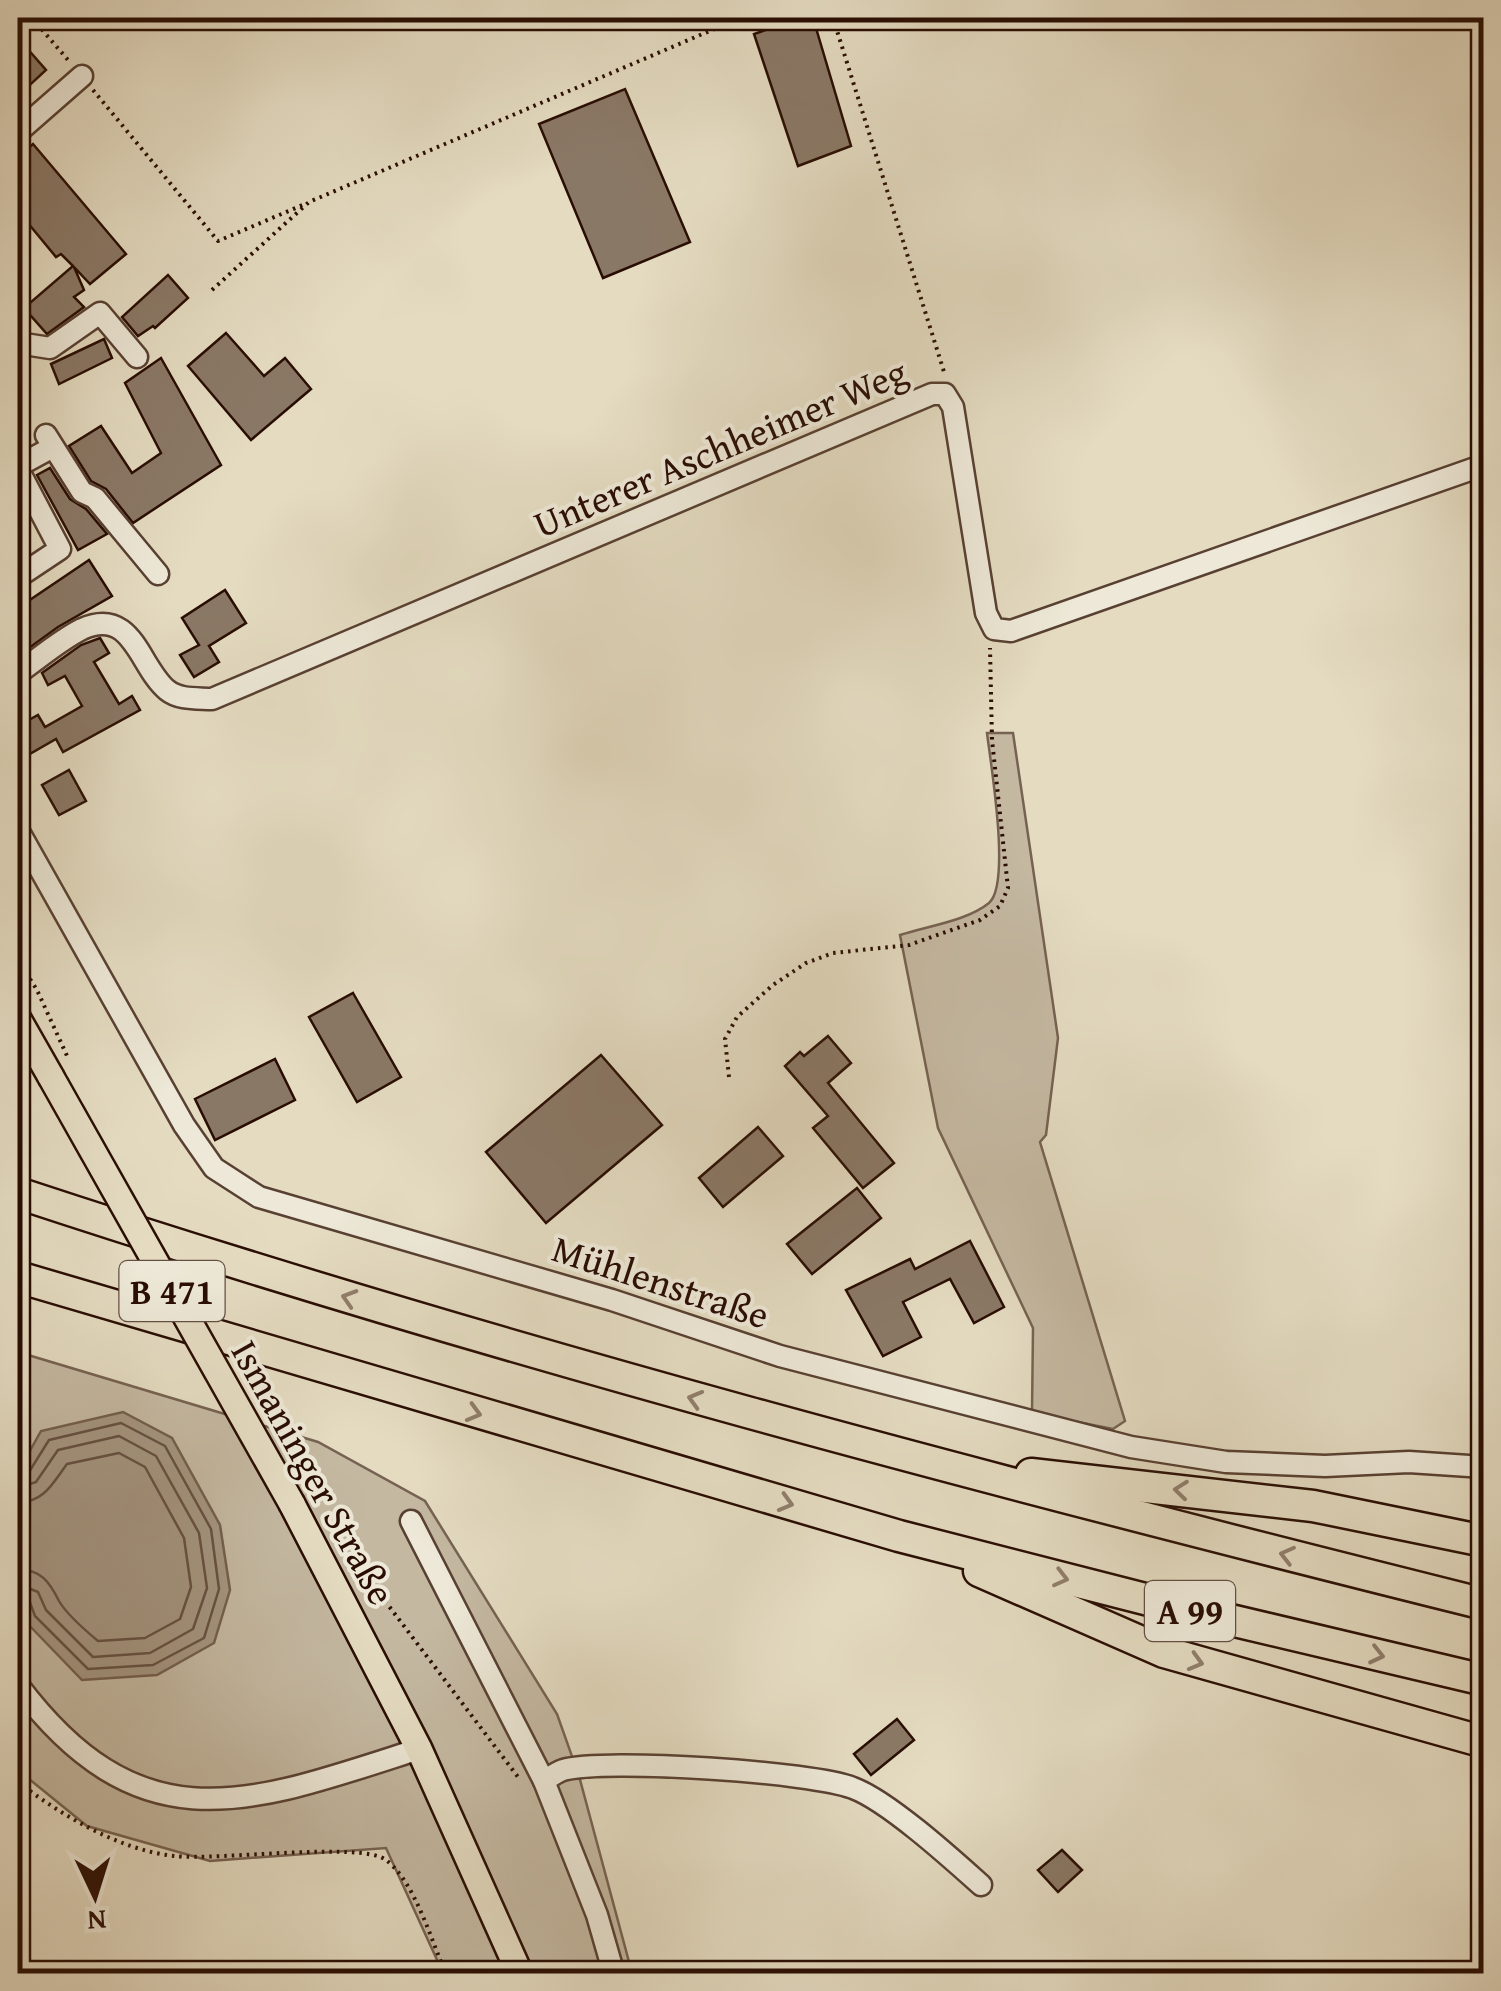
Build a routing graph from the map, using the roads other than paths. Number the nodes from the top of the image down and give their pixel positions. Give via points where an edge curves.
1 (82, 76) road end
2 (18, 132) edge
3 (18, 344) edge
4 (138, 357) dead end
5 (1484, 465) edge
6 (18, 468) edge
7 (158, 574) dead end
8 (18, 578) edge
9 (18, 673) edge
10 (18, 830) edge
11 (18, 1019) edge
12 (18, 1193) edge
13 (18, 1277) edge
14 (924, 1462) junction
15 (1484, 1467) edge
16 (411, 1521) dead end
17 (898, 1536) junction
18 (1484, 1541) edge
19 (1484, 1604) edge
20 (1484, 1680) edge
21 (18, 1685) edge
22 (1484, 1742) edge
23 (419, 1749) junction
24 (534, 1783) junction
25 (981, 1885) dead end
26 (520, 1974) edge
27 (614, 1974) edge

1 - 2 street
3 - 4 street via 50,348 100,313
5 - 9 street, Unterer Aschheimer Weg via 1011,631 994,629 953,407 945,394 932,394 212,699 167,690 131,639 103,624 82,629
6 - 7 street via 49,441 82,492
6 - 8 street via 60,549
10 - 15 street, Mühlenstraße via 184,1125 214,1168 259,1197 780,1356 1131,1447 1226,1462
11 - 23 main road, Ismaninger Straße / B 471, bridge via 61,1072
14 -> 12 highway, A 99 via 442,1326
13 -> 17 highway, A 99
18 -> 14 highway via 1313,1506
19 -> 14 highway, A 99
16 - 24 street
17 -> 20 highway, A 99
17 -> 22 highway via 1164,1652
21 - 23 street via 58,1734 106,1771 192,1800 285,1791
23 - 26 main road, Ismaninger Straße / B 471
24 - 25 street via 562,1770 608,1765 830,1781 879,1802
24 - 27 street via 559,1820

